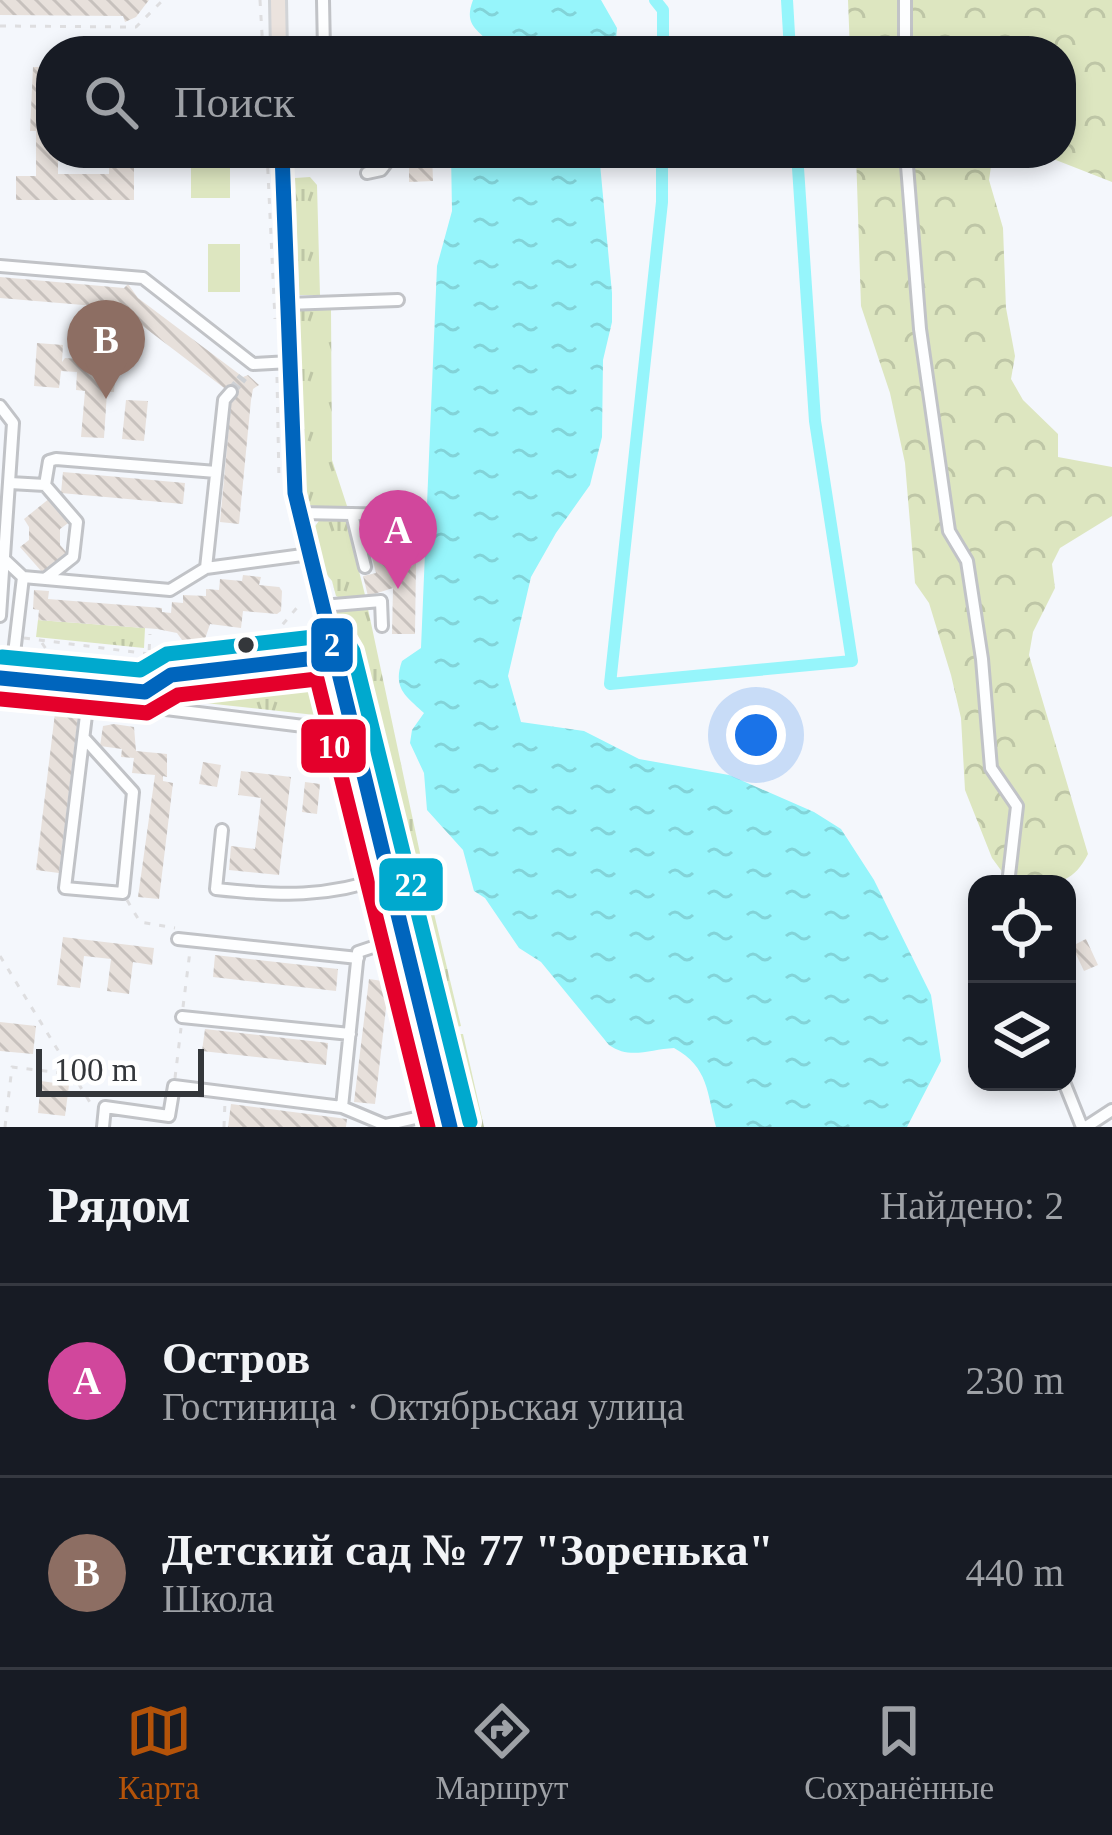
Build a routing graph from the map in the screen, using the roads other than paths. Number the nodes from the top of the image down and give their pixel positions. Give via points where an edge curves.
1 (278, 0) edge
2 (323, 0) edge
3 (905, 0) edge
4 (279, 36) edge
5 (324, 36) edge
6 (905, 36) edge
7 (282, 168) edge
8 (383, 168) edge
9 (907, 168) edge
10 (368, 173) dead end
11 (0, 266) edge
12 (398, 300) dead end
13 (287, 304) junction
14 (284, 362) junction
15 (253, 364) junction
16 (243, 377) tunnel mouth
17 (231, 392) tunnel mouth
18 (0, 406) edge
19 (216, 472) junction
20 (10, 483) junction
21 (45, 485) junction
22 (301, 513) junction
23 (352, 514) junction
24 (407, 549) dead end
25 (310, 554) junction
26 (6, 561) junction
27 (365, 567) dead end
28 (206, 568) junction
29 (23, 577) junction
30 (45, 579) junction
31 (322, 606) junction
32 (0, 616) edge
33 (382, 626) dead end
34 (333, 656) junction
35 (3, 679) edge
36 (90, 687) junction
37 (145, 692) junction
38 (352, 732) junction
39 (84, 738) junction
40 (222, 830) dead end
41 (1009, 875) edge
42 (389, 876) junction
43 (403, 937) junction
44 (178, 939) road end
45 (358, 958) junction
46 (182, 1017) dead end
47 (350, 1034) junction
48 (1068, 1091) edge
49 (342, 1107) junction
50 (1112, 1110) edge
51 (446, 1111) junction
52 (385, 1126) edge
53 (103, 1127) edge
54 (450, 1127) edge
55 (1084, 1127) edge

1 - 4 main road
2 - 5 street
3 - 6 street
7 - 13 main road
8 - 10 street
9 - 41 street via 920,328 950,531 967,561 991,768 1017,806
11 - 15 street via 142,278
12 - 13 street
13 - 14 main road
14 - 15 street
14 - 22 main road
15 - 16 street
17 - 19 street
18 - 20 street via 13,423
19 - 21 street via 56,459
19 - 28 street
20 - 21 street
20 - 26 street
21 - 30 street via 77,522 73,557
22 - 23 street
22 - 25 main road
23 - 24 street via 401,515
23 - 27 street
25 - 28 street
25 - 31 main road
26 - 29 street
26 - 32 street
28 - 30 street via 170,590
29 - 30 street
29 - 35 street
31 - 33 street via 381,601
31 - 34 main road
34 - 37 street via 171,675
34 - 38 main road
35 - 36 street
36 - 37 street
36 - 39 street
37 - 38 street via 166,709
38 - 42 main road
39 - 39 street via 65,888 123,893 133,792
40 - 42 street via 215,889 298,896
42 - 43 main road
43 - 45 street
43 - 51 main road
44 - 45 street
45 - 47 street
46 - 47 street
47 - 49 street
48 - 55 street
49 - 52 street
49 - 53 street via 174,1086 169,1116 105,1107
50 - 55 street
51 - 52 street
51 - 54 main road

